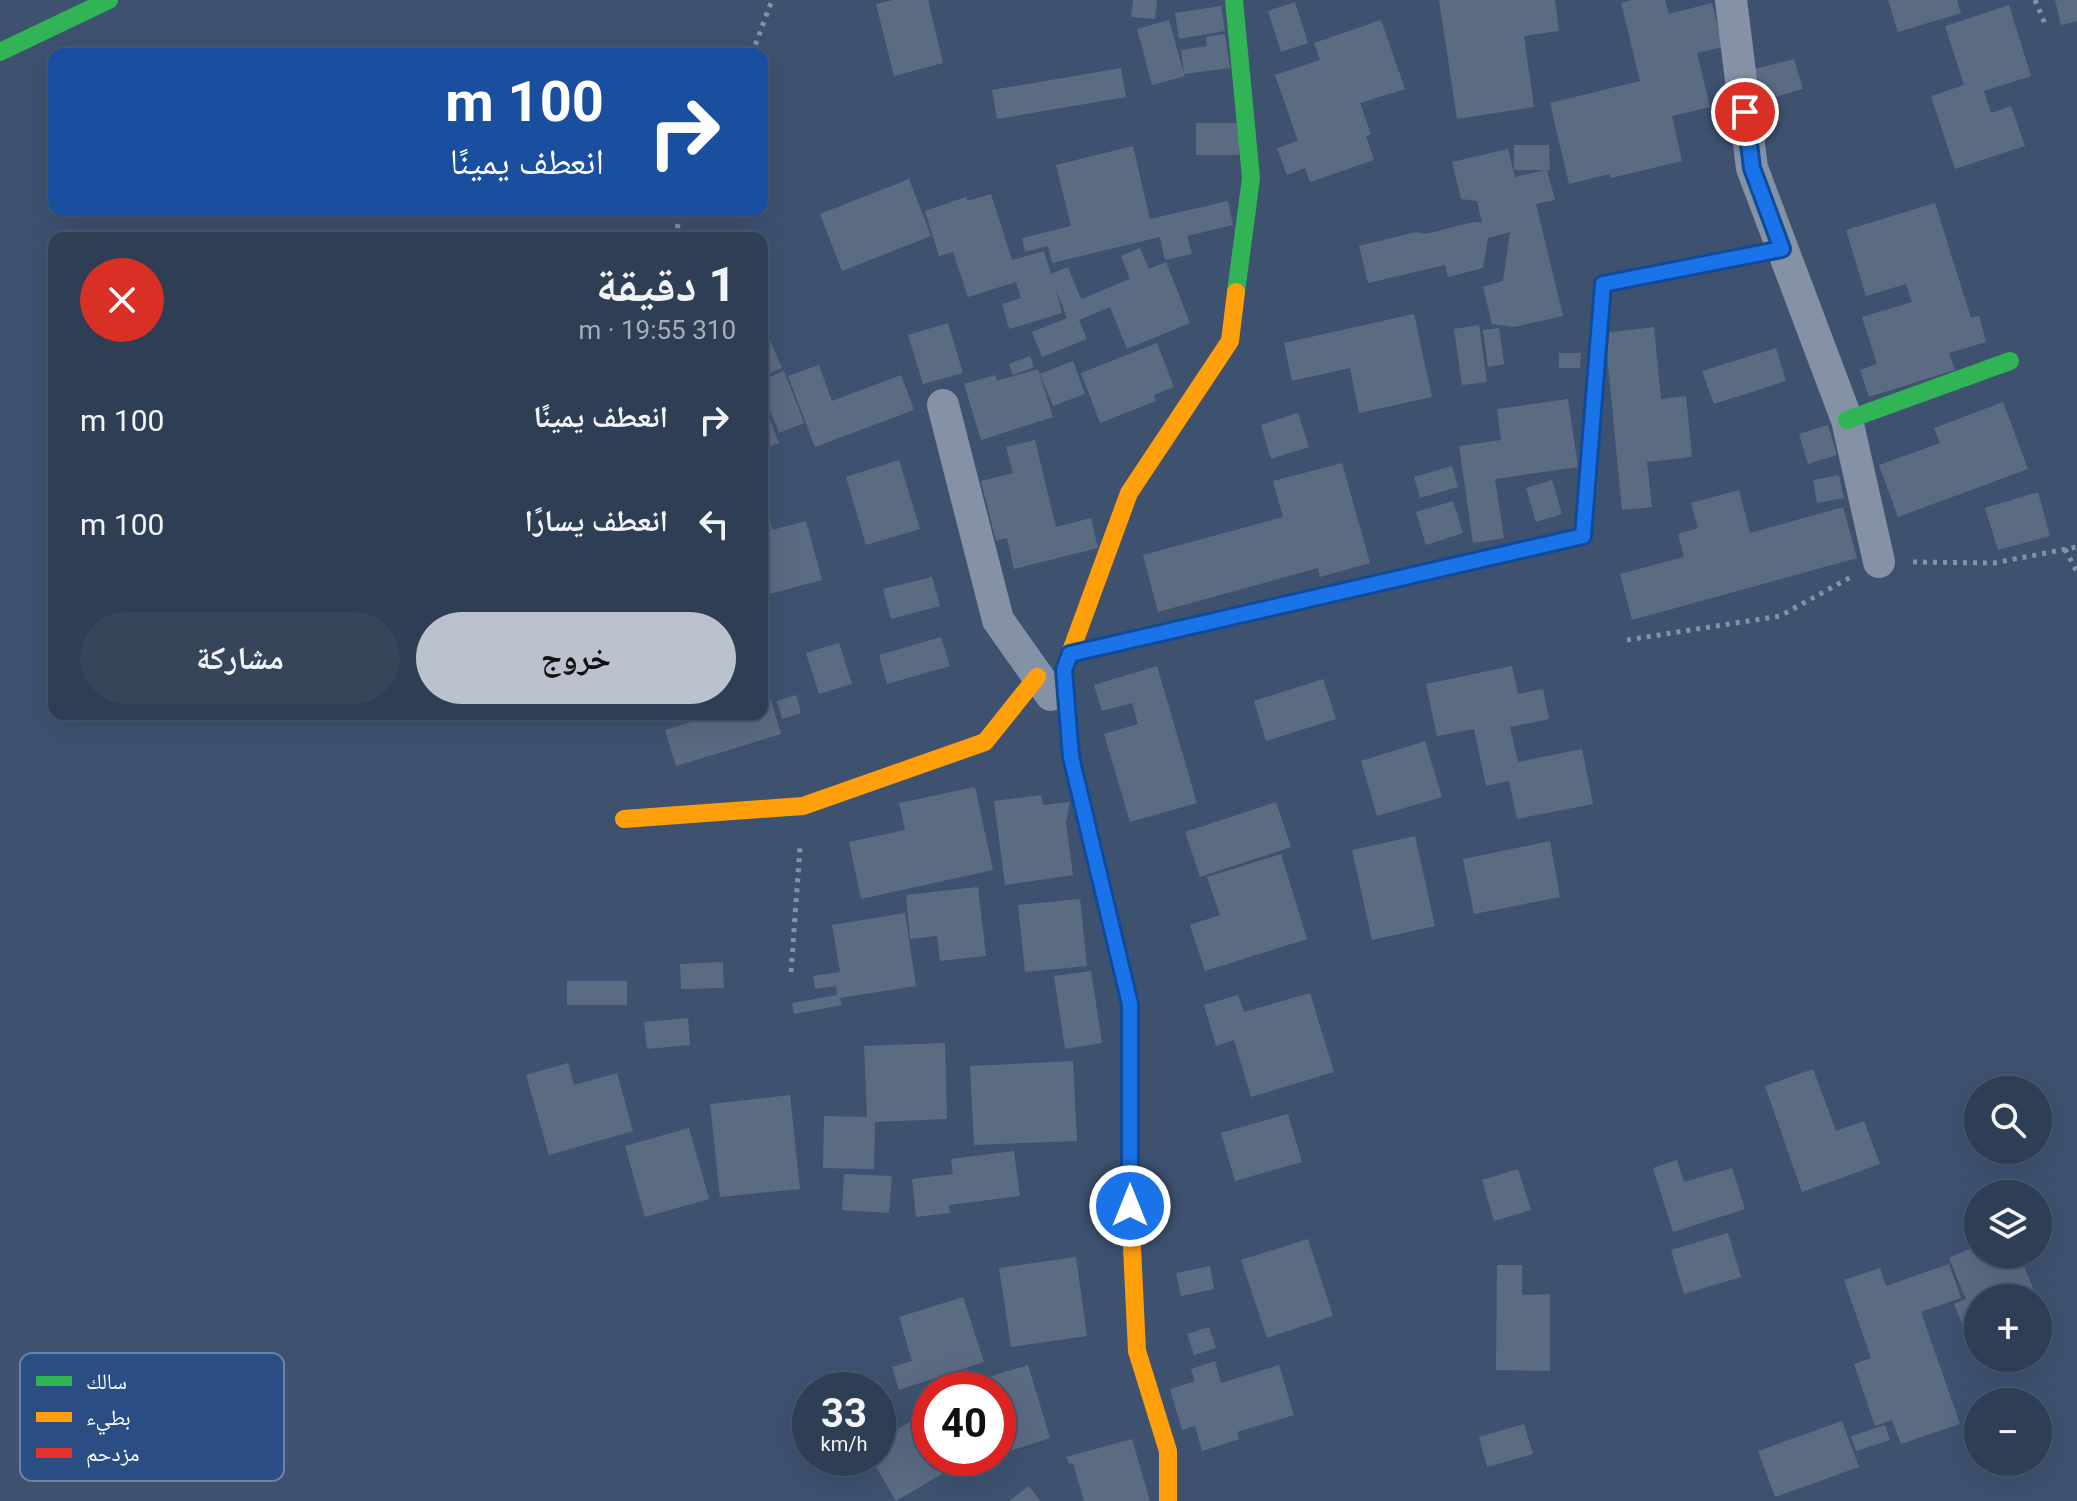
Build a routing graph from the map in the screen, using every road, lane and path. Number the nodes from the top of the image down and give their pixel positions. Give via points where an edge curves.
1 (109, 0) edge
2 (772, 0) edge
3 (1234, 0) edge
4 (1731, 0) edge
5 (2035, 0) edge
6 (2046, 26) dead end
7 (754, 48) edge
8 (0, 52) edge
9 (1782, 249) junction
10 (2010, 361) dead end
11 (943, 405) dead end
12 (1847, 420) junction
13 (2077, 547) edge
14 (2065, 549) junction
15 (1879, 562) junction
16 (2077, 572) edge
17 (1627, 640) dead end
18 (1070, 654) junction
19 (1037, 677) junction
20 (1068, 716) junction
21 (803, 806) junction
22 (624, 819) dead end
23 (791, 972) dead end
24 (1168, 1501) edge

1 - 8 street
2 - 7 path
3 - 18 street via 1251,178 1230,341 1129,493
4 - 9 street via 1752,168
5 - 6 path
9 - 12 street
9 - 18 street via 1603,284 1583,536
10 - 12 street
11 - 19 street via 998,620
12 - 15 street
13 - 14 path
14 - 15 path via 1994,563
14 - 16 path
15 - 17 path via 1780,616
18 - 20 street via 1064,670
19 - 20 street
19 - 21 street via 985,742
20 - 24 street via 1071,757 1130,1004 1130,1206 1137,1351 1168,1451
21 - 22 street
21 - 23 path

